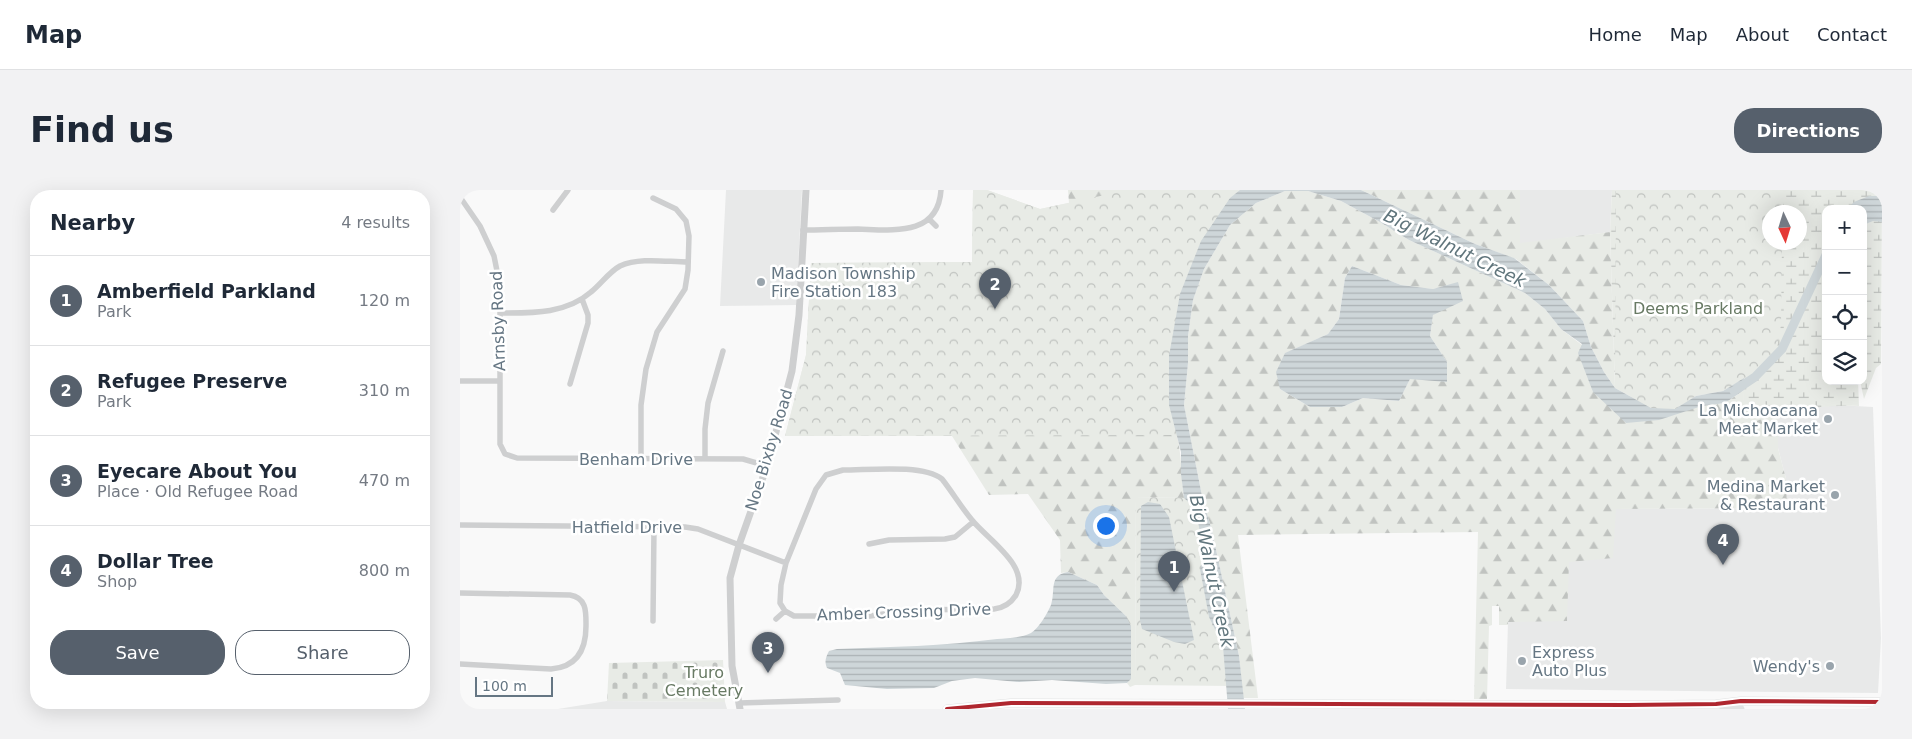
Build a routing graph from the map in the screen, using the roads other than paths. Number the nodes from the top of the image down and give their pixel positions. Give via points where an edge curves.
1 (568, 190) edge
2 (806, 190) edge
3 (941, 190) edge
4 (460, 197) edge
5 (653, 198) dead end
6 (553, 210) dead end
7 (929, 219) junction
8 (936, 226) dead end
9 (803, 230) junction
10 (688, 262) junction
11 (582, 299) junction
12 (500, 313) junction
13 (723, 351) dead end
14 (460, 381) edge
15 (500, 381) junction
16 (570, 384) dead end
17 (505, 454) junction
18 (500, 459) dead end
19 (641, 459) junction
20 (705, 459) junction
21 (767, 466) junction
22 (973, 522) junction
23 (460, 525) edge
24 (654, 527) junction
25 (869, 544) dead end
26 (739, 545) junction
27 (786, 564) junction
28 (460, 593) edge
29 (785, 611) junction
30 (776, 620) dead end
31 (653, 621) dead end
32 (460, 664) edge
33 (838, 700) dead end
34 (1882, 702) edge
35 (1311, 706) edge
36 (1743, 706) edge
37 (741, 707) edge
38 (1448, 707) edge
39 (1603, 707) edge
40 (947, 709) edge

1 - 6 street
2 - 9 street, Noe Bixby Road
3 - 7 street via 937,207
4 - 12 street, Arnsby Road via 480,226 496,264
5 - 10 street via 676,209 686,221
7 - 8 street
7 - 9 street via 904,229
9 - 21 street, Noe Bixby Road via 795,357
10 - 11 street via 629,263 618,267
10 - 19 street via 685,289 658,332 646,369 641,406
11 - 12 street via 557,310
11 - 16 street via 588,323
12 - 15 street, Arnsby Road
13 - 20 street via 706,409
14 - 15 street
15 - 17 street, Arnsby Road via 500,444
17 - 18 street
17 - 19 street, Benham Drive via 518,458
19 - 20 street, Benham Drive
20 - 21 street, Benham Drive via 743,459
21 - 26 street, Noe Bixby Road
22 - 25 street via 951,538 889,540
22 - 27 street via 942,479 932,473 918,470 831,472 816,489
22 - 29 street, Amber Crossing Drive via 1016,566 1017,592 1006,605 994,609 911,610 870,616 794,616
23 - 24 street, Hatfield Drive
24 - 26 street, Hatfield Drive via 698,529
24 - 31 street
26 - 27 street, Hatfield Drive
26 - 37 street, Noe Bixby Road via 729,592 733,676
27 - 29 street via 779,600
28 - 32 street via 570,595 581,600 586,608 585,642 580,653 568,664 551,669
29 - 30 street
33 - 37 street
34 - 36 main road
35 - 38 main road
35 - 40 main road via 1011,703
36 - 39 main road
38 - 39 main road

